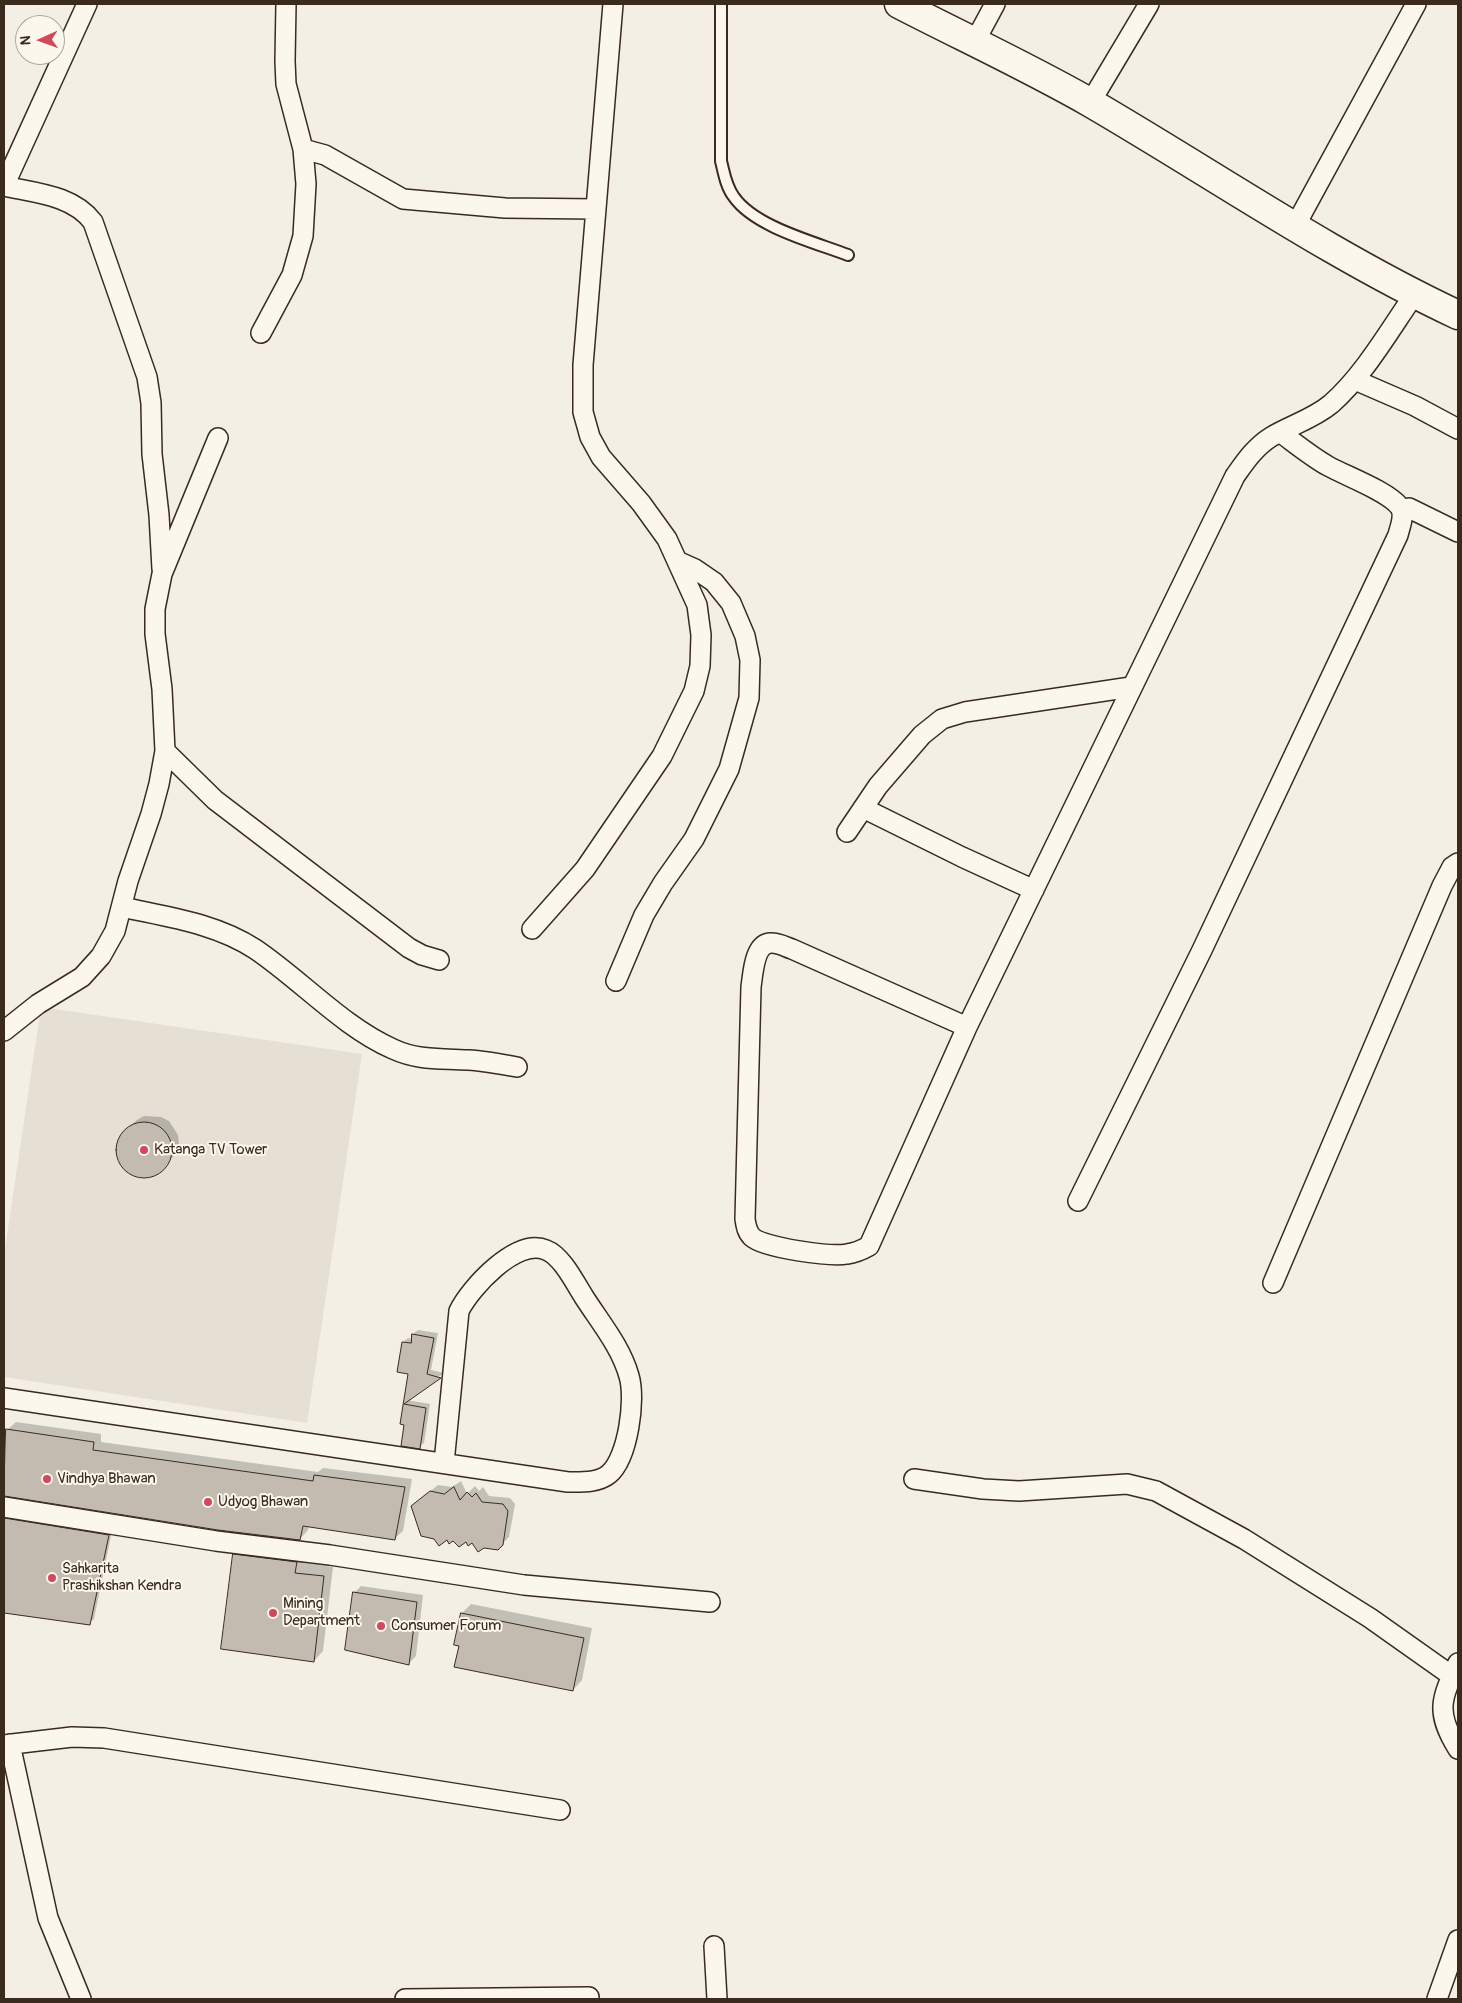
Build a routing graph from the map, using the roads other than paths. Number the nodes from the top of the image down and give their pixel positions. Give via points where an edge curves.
1 (87, 4) edge
2 (286, 4) edge
3 (613, 4) edge
4 (721, 4) edge
5 (899, 4) edge
6 (996, 4) edge
7 (1149, 4) edge
8 (1416, 4) edge
9 (974, 43) junction
10 (1090, 103) junction
11 (303, 149) junction
12 (4, 186) edge
13 (596, 209) junction
14 (1294, 228) junction
15 (848, 255) dead end
16 (1414, 295) junction
17 (1458, 316) edge
18 (262, 333) dead end
19 (1355, 380) junction
20 (1458, 429) edge
21 (1281, 433) junction
22 (218, 438) dead end
23 (1409, 508) dead end
24 (1458, 532) edge
25 (677, 561) junction
26 (162, 574) junction
27 (1131, 686) junction
28 (165, 751) junction
29 (863, 808) junction
30 (847, 832) dead end
31 (1458, 863) edge
32 (1034, 890) junction
33 (122, 906) junction
34 (532, 929) dead end
35 (439, 960) dead end
36 (616, 981) dead end
37 (967, 1027) junction
38 (4, 1030) edge
39 (517, 1067) dead end
40 (1078, 1201) dead end
41 (1273, 1283) dead end
42 (4, 1398) edge
43 (444, 1462) junction
44 (914, 1479) dead end
45 (4, 1507) edge
46 (710, 1602) dead end
47 (1455, 1669) edge
48 (7, 1744) edge
49 (1458, 1749) edge
50 (560, 1810) dead end
51 (1458, 1940) edge
52 (714, 1946) dead end
53 (589, 1997) dead end
54 (81, 1999) edge
55 (405, 1999) edge
56 (717, 1999) edge
57 (1437, 1999) edge

1 - 12 street
2 - 11 street via 286,84
3 - 13 street
4 - 15 lane via 722,160 733,197 748,213 766,223
5 - 9 street
6 - 9 street
7 - 10 street
8 - 14 street
9 - 10 street
10 - 14 street
11 - 13 street via 325,155 402,198 506,208
11 - 18 street via 306,184 304,236 292,275
12 - 26 street via 66,200 79,207 93,222 147,376
13 - 25 street via 583,365 583,412 590,437 601,457 641,503 667,539
14 - 16 street
16 - 17 street
16 - 19 street
19 - 20 street
19 - 21 street via 1330,405
21 - 27 street via 1251,454 1235,476
21 - 40 street via 1327,465 1383,494 1399,506 1402,523 1202,950
22 - 26 street
23 - 24 street
25 - 34 street via 699,615 700,666 694,691 662,756 585,869
25 - 36 street via 714,582 731,603 746,636 750,660 749,698 729,769 694,839 644,915
26 - 28 street via 155,609 155,634
27 - 29 street via 965,712 942,719 922,735
27 - 32 street
28 - 33 street via 151,814
28 - 35 street via 215,800 260,835 409,948
29 - 30 street
29 - 32 street
31 - 41 street via 1452,867 1442,886
32 - 37 street
33 - 38 street via 115,931 101,956 82,977
33 - 39 street via 221,931 254,949 366,1035 394,1050 439,1060 469,1060
37 - 37 street via 792,949 773,943 760,948 751,987 745,1200 747,1231 753,1238 765,1244 818,1254 845,1255 869,1246
42 - 43 street
43 - 43 street via 568,1482 592,1482 608,1475 618,1463 631,1407 629,1376 621,1354 571,1277 555,1255 546,1250 525,1249 512,1255 464,1300 459,1311
44 - 47 street via 1018,1491 1127,1484 1156,1491 1252,1544
45 - 46 street via 524,1585
47 - 49 street via 1445,1690 1442,1710 1445,1725
48 - 50 street via 72,1736 104,1738
48 - 54 street via 48,1918
51 - 57 street
52 - 56 street
53 - 55 street

